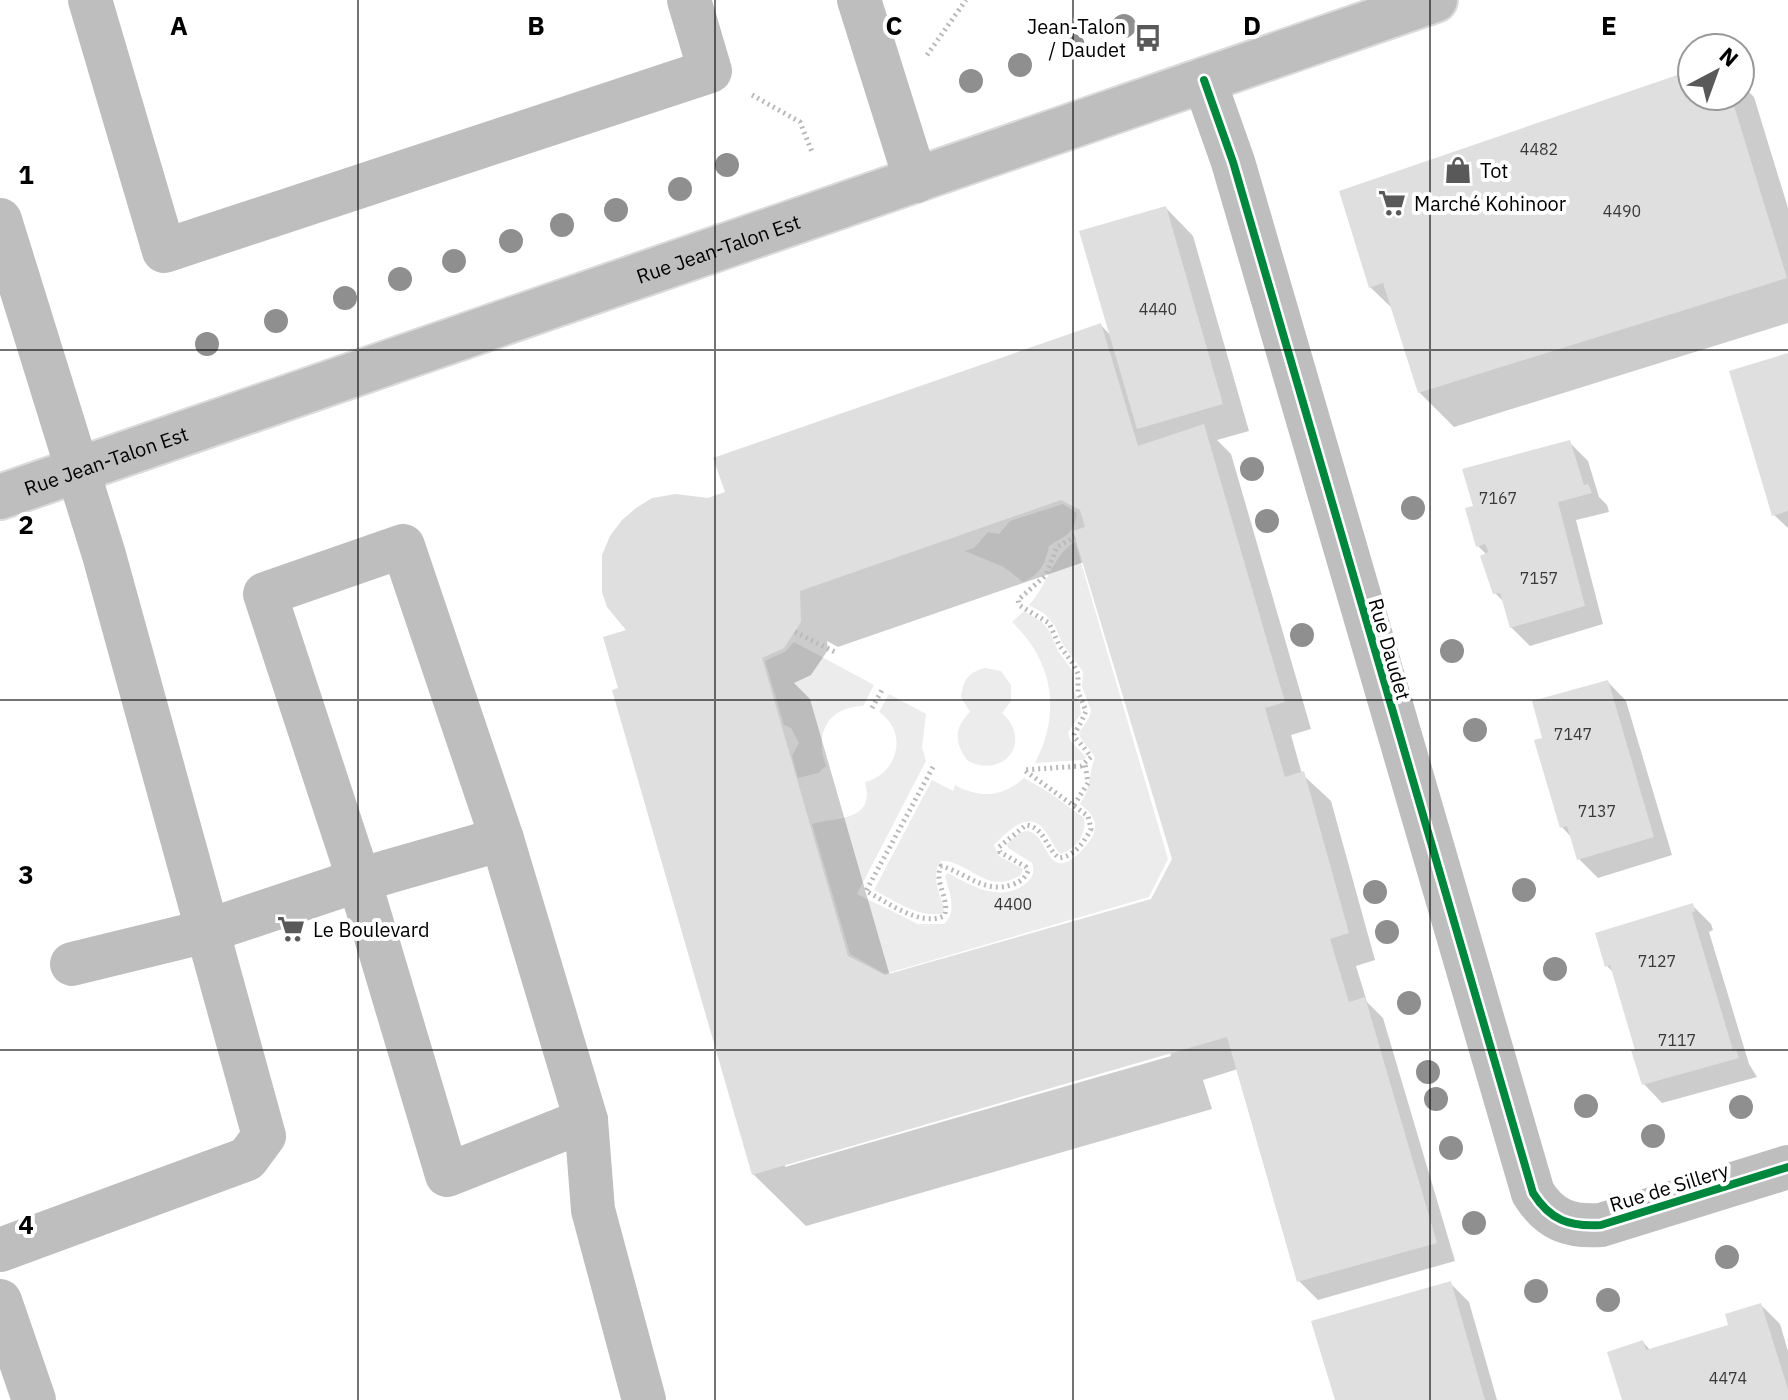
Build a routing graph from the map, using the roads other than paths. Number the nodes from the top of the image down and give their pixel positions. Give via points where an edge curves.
1 (90, 0) edge
2 (689, 0) edge
3 (859, 0) edge
4 (1435, 0) edge
5 (1204, 80) junction
6 (916, 181) junction
7 (0, 220) edge
8 (79, 470) junction
9 (0, 497) edge
10 (502, 839) junction
11 (359, 880) junction
12 (207, 931) junction
13 (72, 964) dead end
14 (586, 1120) junction
15 (1788, 1167) edge
16 (1558, 1220) joint
17 (0, 1250) edge
18 (0, 1301) edge
19 (34, 1400) edge
20 (644, 1400) edge

1 - 2 main road via 164,251 710,71
3 - 6 main road
4 - 5 main road, Rue Jean-Talon Est
5 - 6 main road, Rue Jean-Talon Est
5 - 16 main road, Rue Daudet via 1233,162 1528,1181 1540,1204
6 - 8 main road, Rue Jean-Talon Est
7 - 8 main road
8 - 9 main road, Rue Jean-Talon Est
8 - 12 main road
10 - 11 main road
10 - 11 main road via 403,546 265,594
10 - 14 main road
11 - 12 main road
11 - 14 main road via 447,1175
12 - 13 main road
12 - 17 main road via 264,1136 247,1159
14 - 20 main road via 593,1210
15 - 16 main road, Rue de Sillery via 1601,1225
18 - 19 main road

